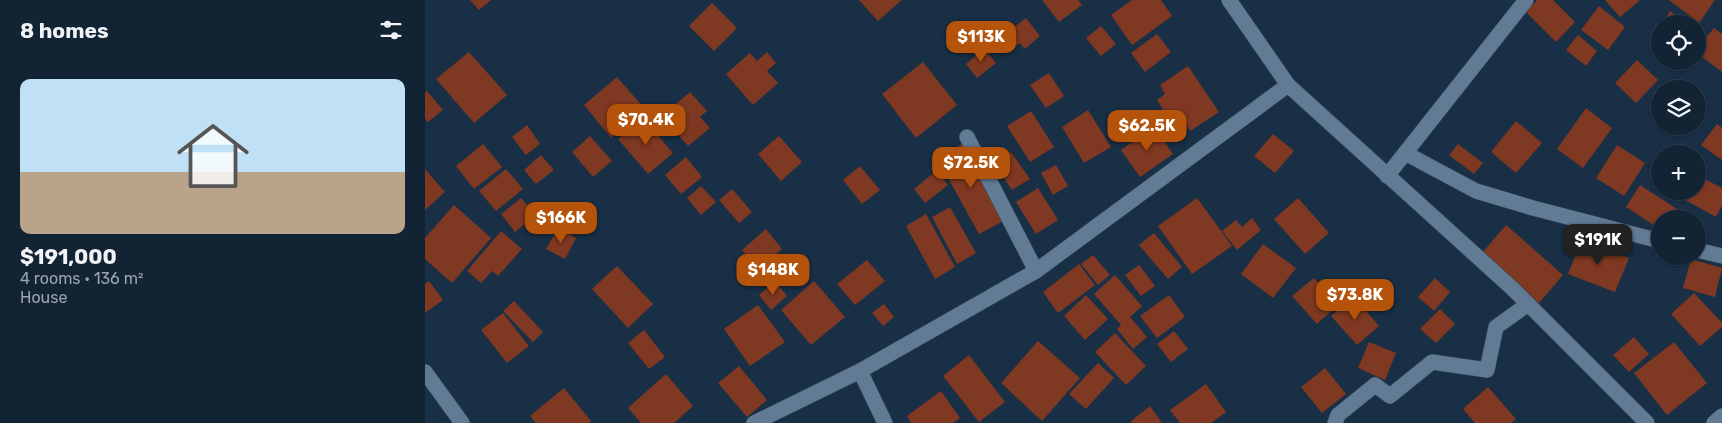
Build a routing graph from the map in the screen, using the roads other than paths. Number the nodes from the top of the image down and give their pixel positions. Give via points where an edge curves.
1 (1229, 0) edge
2 (1526, 0) edge
3 (1288, 85) junction
4 (967, 137) dead end
5 (1405, 153) junction
6 (1387, 176) junction
7 (1651, 239) edge
8 (1706, 252) edge
9 (1722, 256) edge
10 (1036, 271) junction
11 (1528, 304) junction
12 (860, 371) junction
13 (425, 372) edge
14 (789, 405) junction
15 (1722, 416) edge
16 (462, 423) edge
17 (754, 423) edge
18 (785, 423) edge
19 (885, 423) edge
20 (1335, 423) edge
21 (1647, 423) edge
22 (1714, 423) edge

1 - 3 street
2 - 5 street
3 - 6 street
3 - 10 street
4 - 10 street
5 - 6 street
5 - 7 street via 1476,190
6 - 11 street
8 - 9 street
10 - 12 street
11 - 20 street via 1496,327 1487,370 1432,362 1390,396 1375,385 1338,415
11 - 21 street
12 - 14 street
12 - 19 street
13 - 16 street
14 - 17 street
14 - 18 street
15 - 22 street

